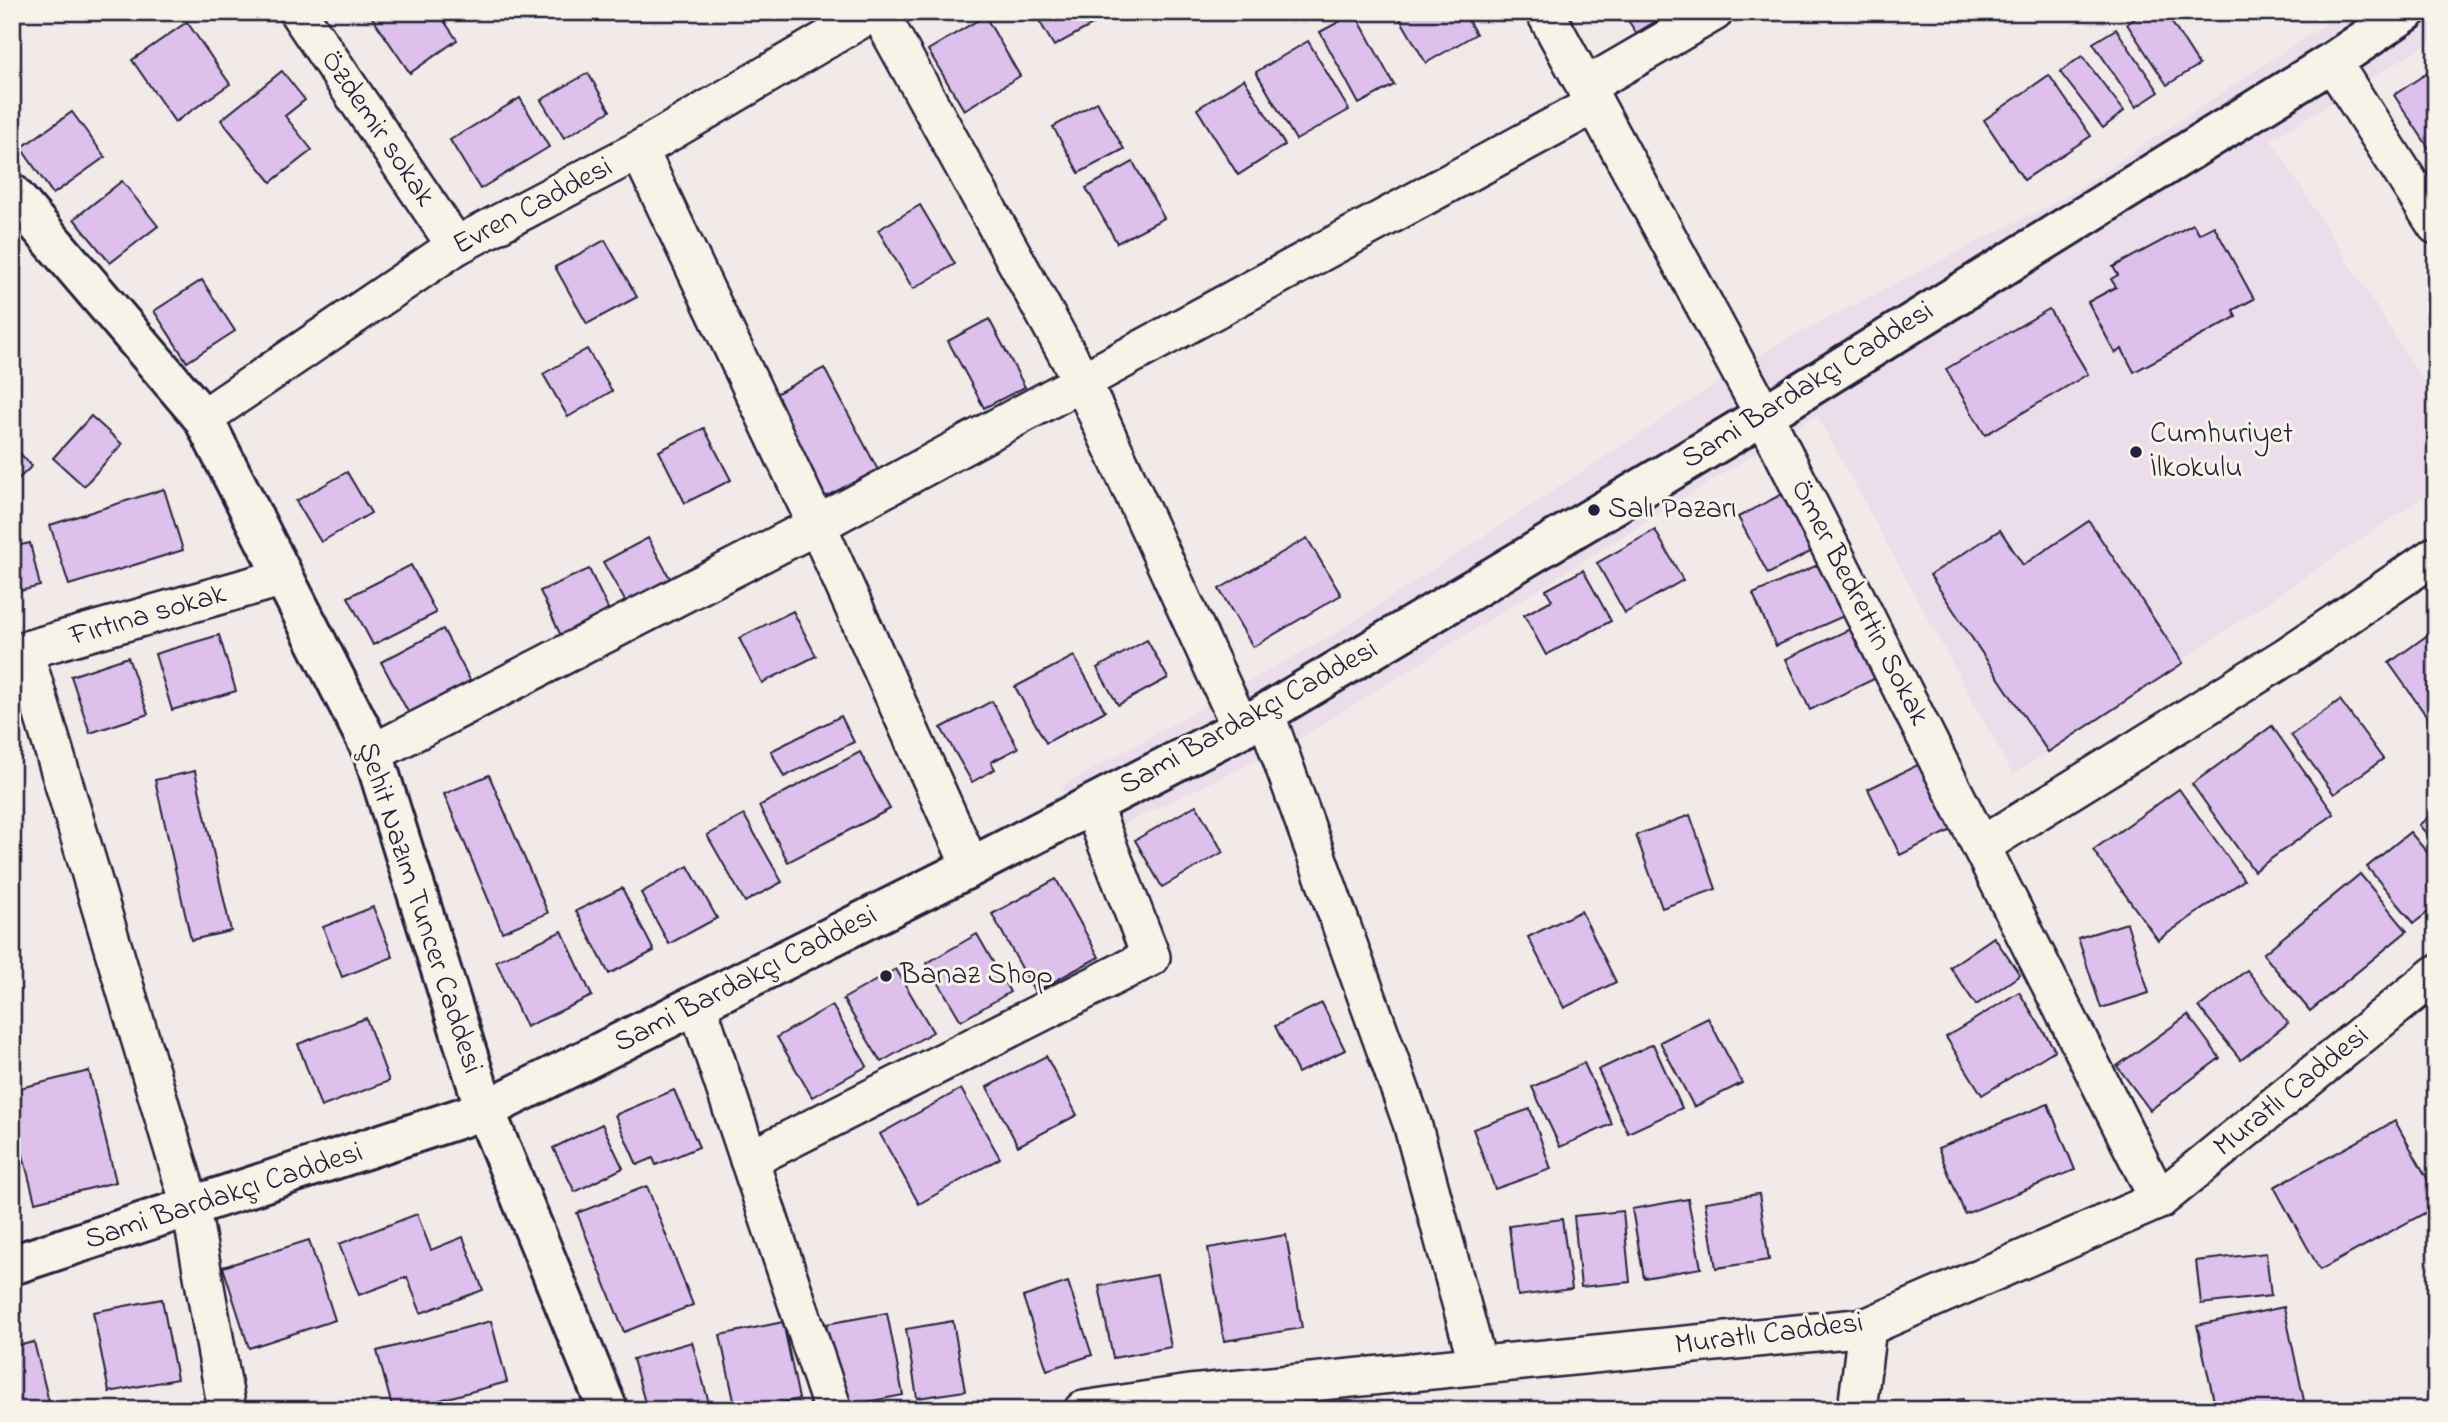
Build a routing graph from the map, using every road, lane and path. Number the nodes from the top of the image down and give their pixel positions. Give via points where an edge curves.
1 (298, 12) edge
2 (873, 12) edge
3 (879, 12) edge
4 (1545, 12) edge
5 (1714, 12) edge
6 (2385, 18) edge
7 (2332, 62) junction
8 (1590, 95) junction
9 (639, 150) junction
10 (12, 194) edge
11 (2436, 225) edge
12 (456, 246) junction
13 (1082, 381) junction
14 (1764, 415) junction
15 (203, 418) junction
16 (817, 525) junction
17 (2436, 555) edge
18 (285, 578) junction
19 (18, 652) edge
20 (1254, 721) junction
21 (373, 753) junction
22 (1092, 805) junction
23 (1981, 846) junction
24 (971, 867) junction
25 (2436, 974) edge
26 (697, 1004) junction
27 (485, 1110) junction
28 (749, 1160) junction
29 (2160, 1200) junction
30 (191, 1208) junction
31 (12, 1265) edge
32 (1867, 1327) junction
33 (1478, 1365) junction
34 (227, 1410) edge
35 (608, 1410) edge
36 (833, 1410) edge
37 (1083, 1410) edge
38 (1857, 1410) edge

1 - 12 street, Özdemir sokak
2 - 9 street, Evren Caddesi
3 - 13 street
4 - 8 street, Ömer Bedrettin Sokak
5 - 8 street
6 - 7 street, Sami Bardakçı Caddesi
7 - 11 street
7 - 14 street, Sami Bardakçı Caddesi
8 - 13 street
8 - 14 street, Ömer Bedrettin Sokak
9 - 12 street, Evren Caddesi
9 - 16 street
10 - 15 street, Şehit Nazım Tuncer Caddesi
12 - 15 street, Evren Caddesi
13 - 16 street
13 - 20 street
14 - 20 street, Sami Bardakçı Caddesi
14 - 23 street, Ömer Bedrettin Sokak
15 - 18 street, Şehit Nazım Tuncer Caddesi
16 - 21 street
16 - 24 street
17 - 23 street via 2287,656
18 - 19 street, Fırtına sokak
18 - 21 street, Şehit Nazım Tuncer Caddesi
19 - 30 street
20 - 22 street, Sami Bardakçı Caddesi
20 - 33 street via 1412,1123
21 - 27 street, Şehit Nazım Tuncer Caddesi
22 - 24 street, Sami Bardakçı Caddesi
22 - 28 street via 1151,957
23 - 29 street, Ömer Bedrettin Sokak
24 - 26 street, Sami Bardakçı Caddesi
25 - 29 street, Muratlı Caddesi
26 - 27 street, Sami Bardakçı Caddesi
26 - 28 street
27 - 30 street, Sami Bardakçı Caddesi
27 - 35 street, Şehit Nazım Tuncer Caddesi
28 - 36 street
29 - 32 street, Muratlı Caddesi
30 - 31 street, Sami Bardakçı Caddesi
30 - 34 street
32 - 33 street, Muratlı Caddesi
32 - 38 street
33 - 37 street, Muratlı Caddesi via 1190,1394

